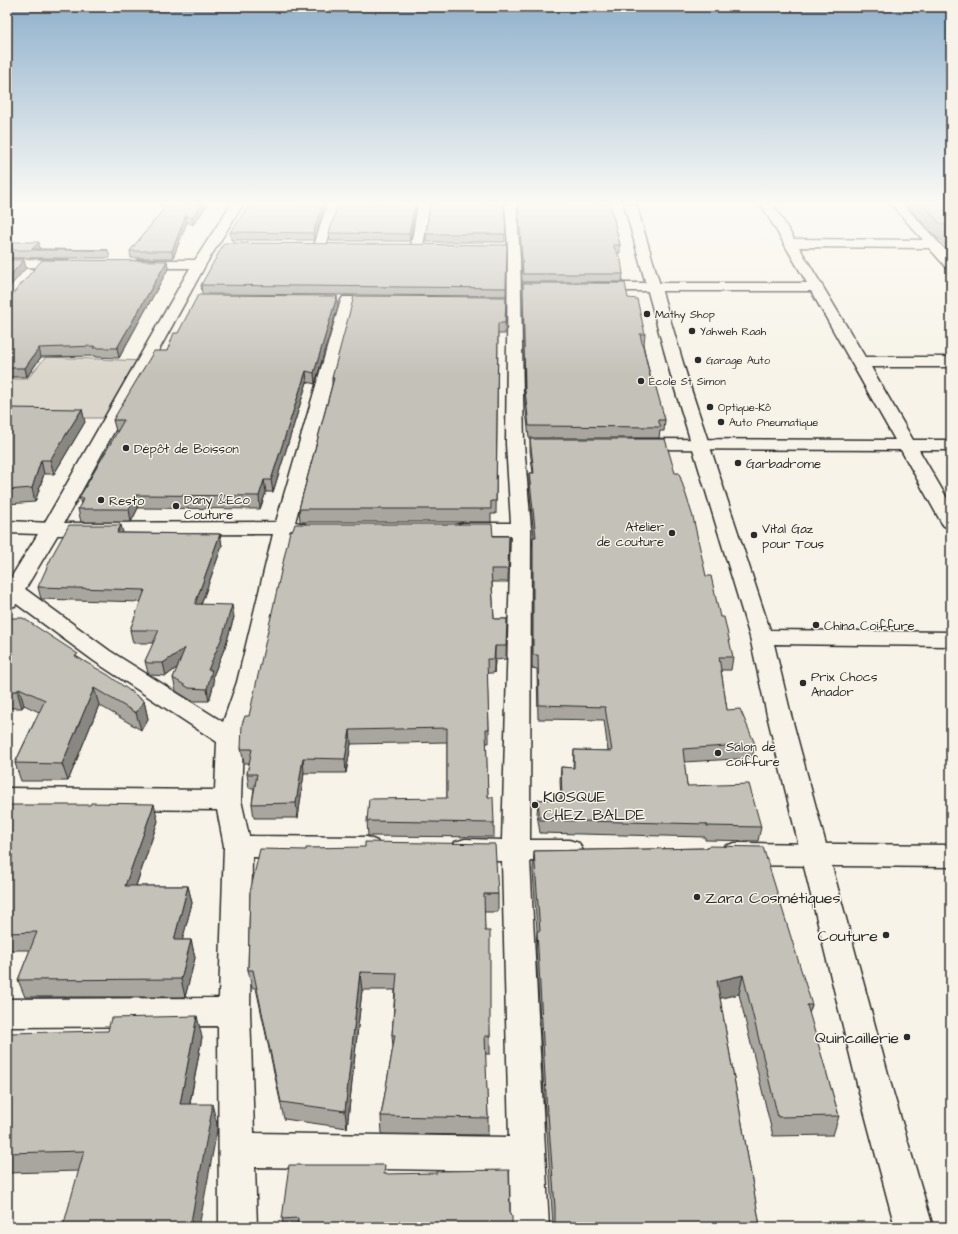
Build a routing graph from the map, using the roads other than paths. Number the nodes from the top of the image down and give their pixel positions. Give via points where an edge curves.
1 (202, 262) edge
2 (509, 262) edge
3 (647, 262) edge
4 (801, 262) edge
5 (7, 263) edge
6 (40, 264) junction
7 (79, 264) edge
8 (127, 264) edge
9 (199, 264) junction
10 (30, 274) edge
11 (584, 287) edge
12 (654, 287) junction
13 (815, 287) junction
14 (348, 300) dead end
15 (860, 362) junction
16 (951, 362) edge
17 (702, 443) junction
18 (616, 444) edge
19 (906, 444) junction
20 (951, 444) edge
21 (945, 502) edge
22 (951, 522) edge
23 (7, 527) edge
24 (284, 528) junction
25 (315, 528) edge
26 (442, 528) edge
27 (51, 529) junction
28 (520, 529) junction
29 (10, 596) edge
30 (761, 638) junction
31 (951, 639) edge
32 (230, 738) junction
33 (7, 798) edge
34 (228, 800) junction
35 (238, 846) junction
36 (389, 848) edge
37 (437, 849) edge
38 (516, 851) junction
39 (595, 852) edge
40 (714, 854) edge
41 (816, 855) junction
42 (951, 856) edge
43 (234, 1012) junction
44 (7, 1013) edge
45 (236, 1150) junction
46 (528, 1154) junction
47 (238, 1227) edge
48 (530, 1227) edge
49 (914, 1227) edge

1 - 9 street
2 - 28 street via 514,295 523,444
3 - 12 street
4 - 13 street
5 - 6 street
6 - 7 street
6 - 10 street
8 - 9 street
9 - 27 street via 187,299
11 - 12 street
12 - 13 street
12 - 17 street via 681,383
13 - 15 street
14 - 24 street
15 - 16 street
15 - 19 street
17 - 18 street
17 - 19 street
17 - 30 street
19 - 20 street
19 - 21 street
21 - 22 street
23 - 27 street
24 - 25 street
24 - 27 street
24 - 32 street via 249,682
26 - 28 street
27 - 29 street
28 - 38 street
29 - 32 street
30 - 31 street
30 - 41 street via 778,715
32 - 34 street
33 - 34 street
34 - 35 street
35 - 36 street
35 - 43 street
37 - 38 street
38 - 39 street
38 - 46 street
40 - 41 street
41 - 42 street
41 - 49 street via 876,1092
43 - 44 street
43 - 45 street
45 - 46 street
45 - 47 street
46 - 48 street

